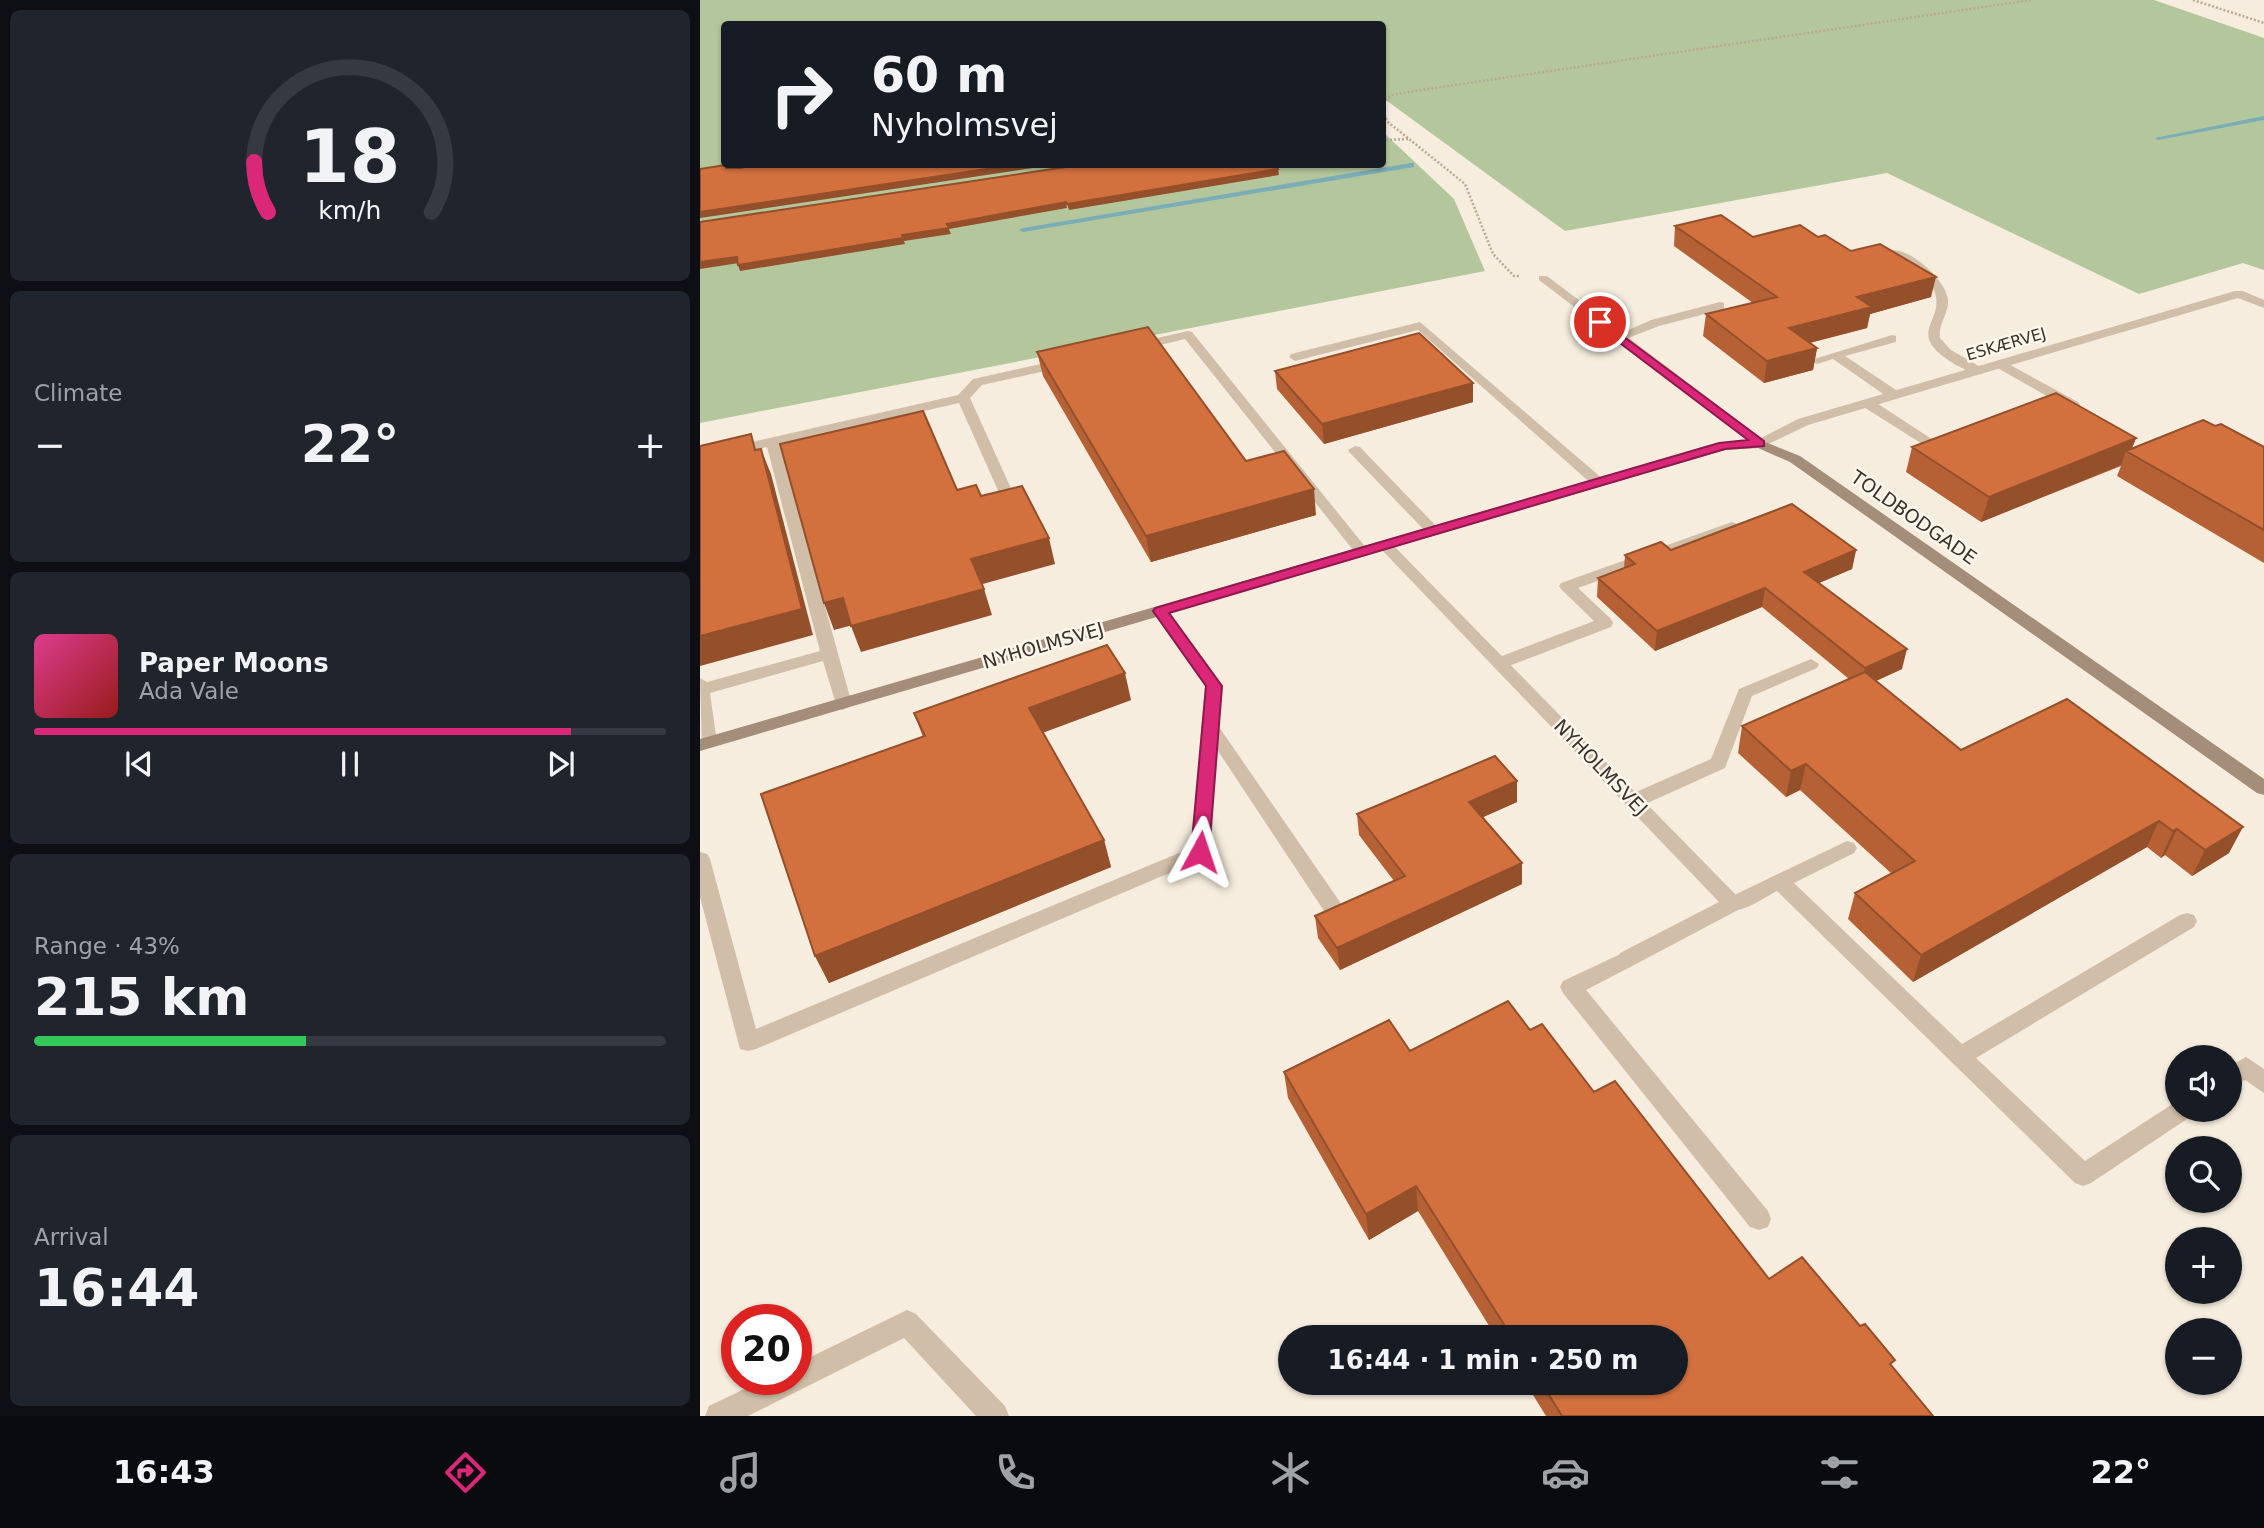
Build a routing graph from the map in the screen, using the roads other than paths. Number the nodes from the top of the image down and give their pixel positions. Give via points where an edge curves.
1 (1896, 252) edge
2 (1543, 278) road end
3 (2264, 304) edge
4 (1720, 306) dead end
5 (1619, 337) junction
6 (1892, 339) dead end
7 (1123, 349) edge
8 (1836, 355) junction
9 (1296, 357) dead end
10 (1083, 358) edge
11 (1817, 360) edge
12 (2001, 364) junction
13 (1977, 371) junction
14 (1894, 395) junction
15 (963, 398) junction
16 (1867, 403) junction
17 (2085, 412) edge
18 (772, 441) junction
19 (1760, 444) junction
20 (1940, 449) edge
21 (1355, 450) dead end
22 (700, 458) edge
23 (1599, 482) junction
24 (1007, 495) edge
25 (1732, 527) edge
26 (1433, 531) junction
27 (1385, 545) junction
28 (1362, 552) junction
29 (1160, 611) junction
30 (829, 654) junction
31 (1500, 663) junction
32 (1811, 664) dead end
33 (700, 684) edge
34 (700, 690) edge
35 (843, 704) junction
36 (1211, 728) junction
37 (704, 744) edge
38 (2264, 788) edge
39 (1634, 802) junction
40 (1847, 848) dead end
41 (700, 859) edge
42 (1779, 881) junction
43 (1734, 904) junction
44 (1335, 911) edge
45 (2187, 921) dead end
46 (1960, 1056) junction
47 (2242, 1070) edge
48 (2264, 1083) edge
49 (2165, 1121) edge
50 (1759, 1219) dead end
51 (812, 1370) edge
52 (761, 1395) edge
53 (719, 1416) edge
54 (995, 1416) edge

1 - 13 street via 1923,270 1940,290 1943,300 1933,330 1935,340
2 - 5 street, TOLDBODGADE
3 - 12 street, ESKÆRVEJ via 2239,294
4 - 5 street
5 - 19 street, TOLDBODGADE
6 - 8 street
7 - 28 street via 1188,335
8 - 11 street
8 - 14 street
9 - 23 street via 1420,326
10 - 15 street via 978,382
12 - 13 street, ESKÆRVEJ
12 - 17 street
13 - 14 street, ESKÆRVEJ
14 - 16 street, ESKÆRVEJ
15 - 18 street
15 - 24 street
16 - 19 street, ESKÆRVEJ via 1803,422
16 - 20 street
18 - 22 street
18 - 30 street
19 - 23 street, NYHOLMSVEJ via 1724,446
19 - 38 street, TOLDBODGADE via 1796,459
21 - 26 street
23 - 26 street, NYHOLMSVEJ
25 - 31 street via 1567,586 1605,624
26 - 27 street, NYHOLMSVEJ
27 - 28 street, NYHOLMSVEJ
27 - 31 street, NYHOLMSVEJ
28 - 29 street, NYHOLMSVEJ
29 - 35 street, NYHOLMSVEJ
29 - 36 street via 1214,686
30 - 34 street
30 - 35 street
31 - 39 street, NYHOLMSVEJ
32 - 39 street via 1745,693 1719,763
33 - 34 street
34 - 37 street
35 - 37 street, NYHOLMSVEJ
36 - 41 street via 1200,852 748,1042
36 - 44 street
39 - 43 street, NYHOLMSVEJ
40 - 42 street
42 - 43 street
42 - 46 street
43 - 50 street via 1571,987
45 - 46 street
46 - 49 street via 2082,1175
47 - 48 street via 2246,1067
51 - 54 street via 907,1323
52 - 53 street

